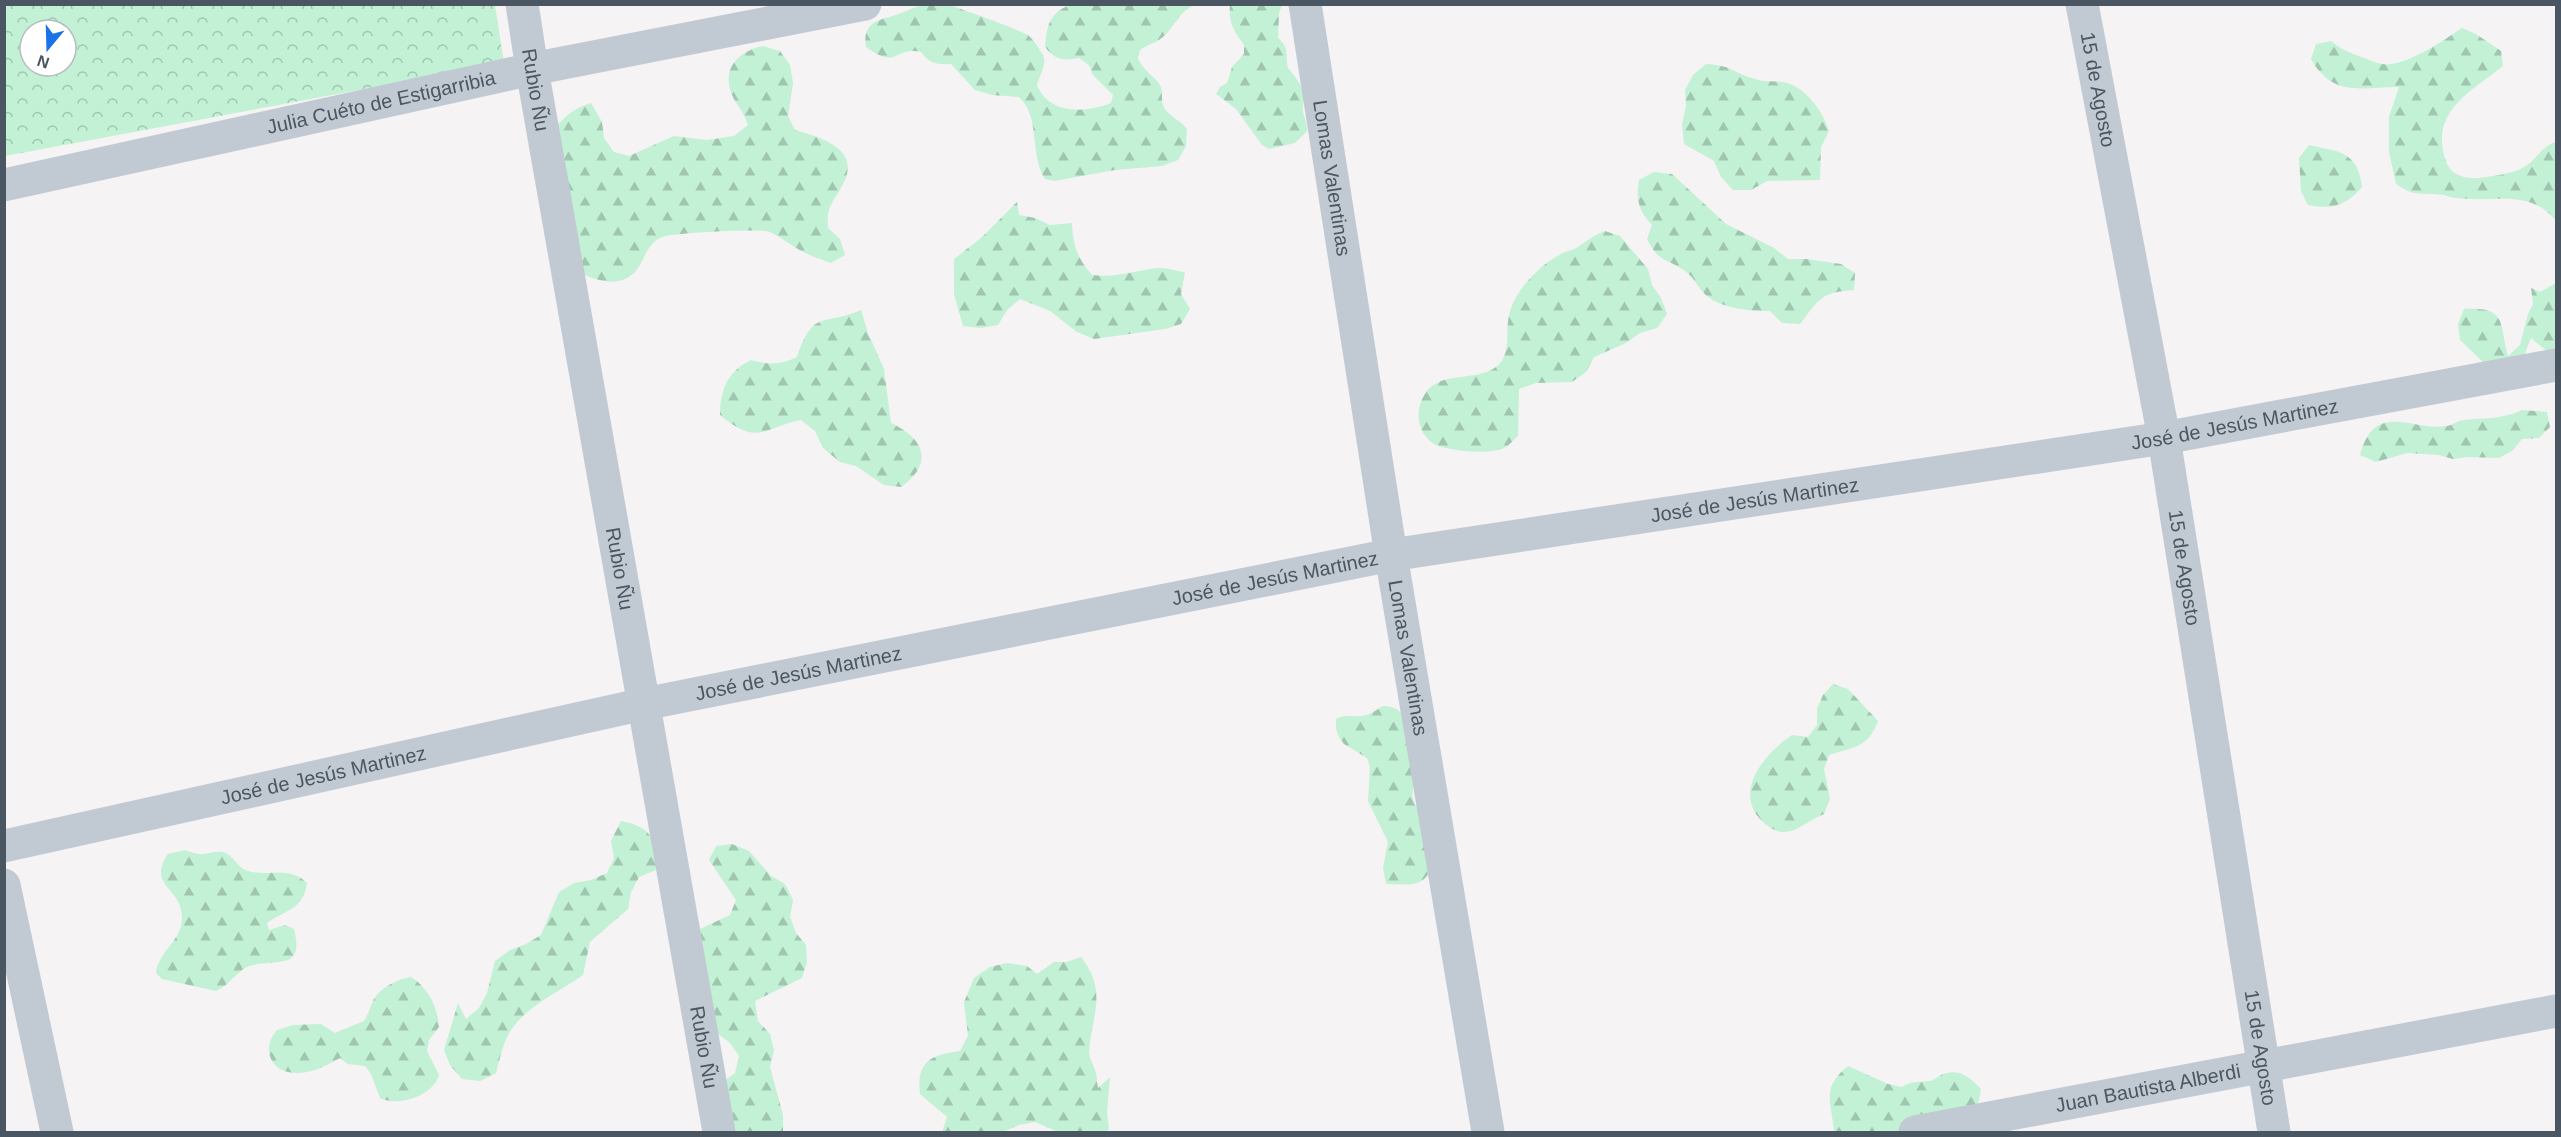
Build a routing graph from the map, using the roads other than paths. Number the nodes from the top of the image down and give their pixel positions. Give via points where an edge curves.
1 (522, 4) edge
2 (865, 4) edge
3 (1305, 4) edge
4 (2082, 4) edge
5 (532, 69) junction
6 (4, 185) edge
7 (2556, 365) edge
8 (2164, 438) junction
9 (1391, 555) junction
10 (644, 704) junction
11 (4, 846) edge
12 (4, 885) edge
13 (2556, 1011) edge
14 (2264, 1068) junction
15 (57, 1132) edge
16 (719, 1132) edge
17 (1488, 1132) edge
18 (1915, 1132) edge
19 (2274, 1132) edge

1 - 5 street, Rubio Ñu
2 - 5 street, Julia Cuéto de Estigarribia
3 - 9 street, Lomas Valentinas
4 - 8 street, 15 de Agosto
5 - 6 street, Julia Cuéto de Estigarribia
5 - 10 street, Rubio Ñu
7 - 8 street, José de Jesús Martinez
8 - 9 street, José de Jesús Martinez
8 - 14 street, 15 de Agosto
9 - 10 street, José de Jesús Martinez
9 - 17 street, Lomas Valentinas
10 - 11 street, José de Jesús Martinez
10 - 16 street, Rubio Ñu
12 - 15 street
13 - 14 street, Juan Bautista Alberdi
14 - 18 street, Juan Bautista Alberdi
14 - 19 street, 15 de Agosto

